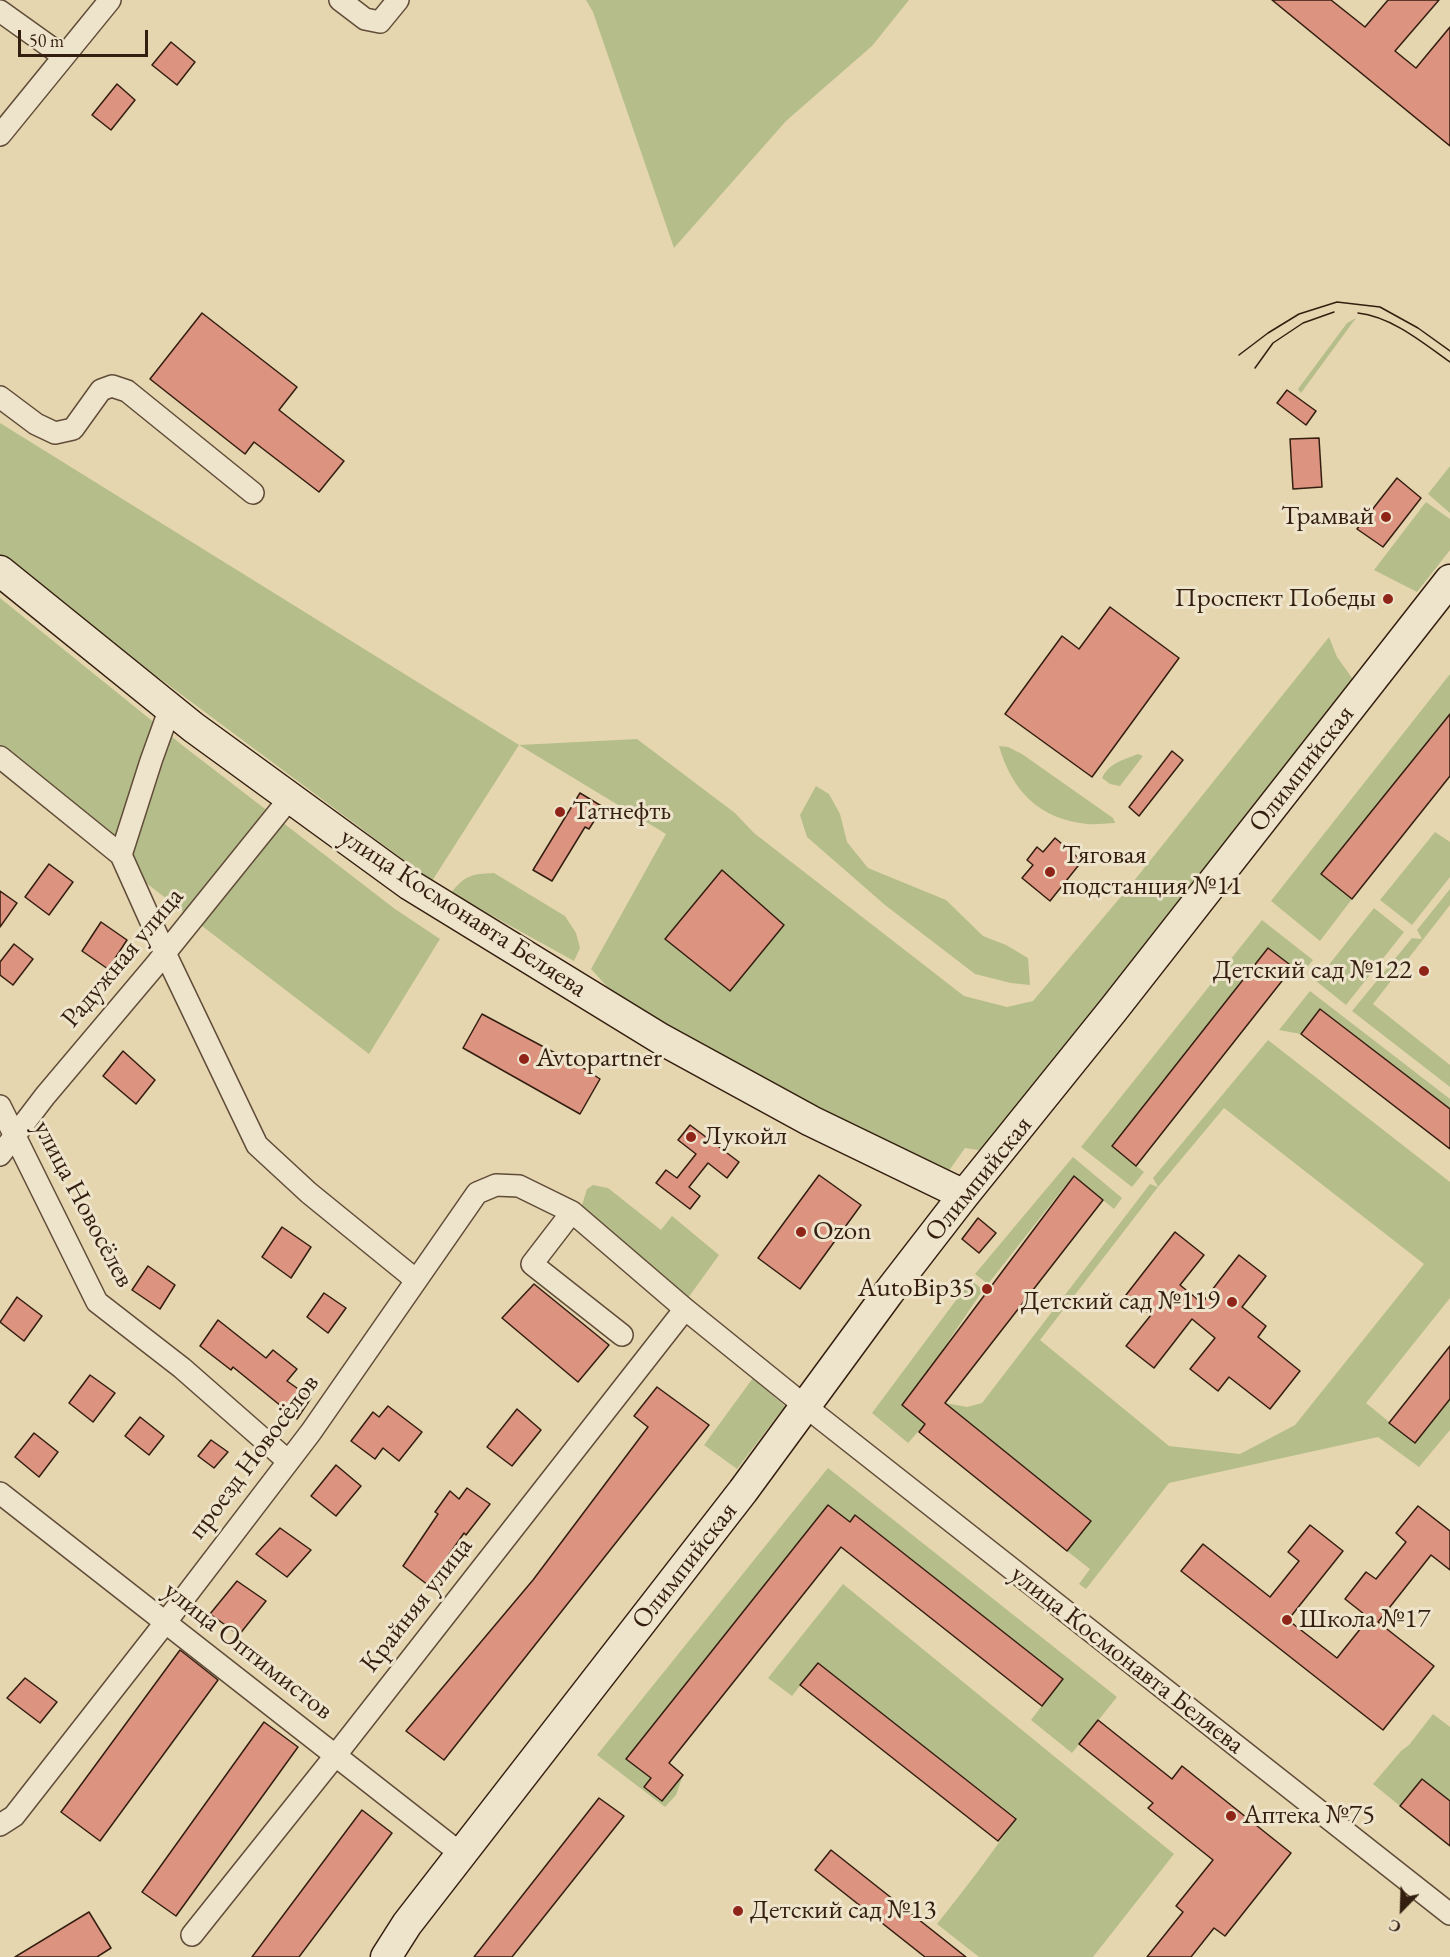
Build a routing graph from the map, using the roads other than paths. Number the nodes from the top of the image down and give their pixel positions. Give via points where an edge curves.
1 (110, 0) edge
2 (340, 0) edge
3 (398, 0) edge
4 (0, 11) edge
5 (63, 56) junction
6 (0, 135) edge
7 (0, 397) edge
8 (253, 493) dead end
9 (0, 572) edge
10 (1450, 580) edge
11 (170, 708) junction
12 (0, 757) edge
13 (290, 798) junction
14 (122, 855) junction
15 (165, 953) junction
16 (0, 1106) edge
17 (15, 1136) junction
18 (0, 1155) edge
19 (964, 1195) junction
20 (572, 1212) junction
21 (416, 1280) junction
22 (685, 1309) junction
23 (622, 1335) dead end
24 (805, 1406) junction
25 (288, 1461) junction
26 (2, 1499) edge
27 (165, 1623) junction
28 (335, 1756) junction
29 (0, 1824) edge
30 (460, 1853) junction
31 (1450, 1914) edge
32 (192, 1935) dead end
33 (386, 1957) edge

1 - 5 street
2 - 3 street via 365,19 380,22
4 - 5 street
5 - 6 street
7 - 8 street via 55,433 73,429 101,390 111,386 127,391
9 - 11 main road, улица Космонавта Беляева
10 - 19 main road, Олимпийская
11 - 13 main road, улица Космонавта Беляева
11 - 14 street
12 - 14 street
13 - 15 street, Радужная улица
13 - 19 main road, улица Космонавта Беляева via 410,885 661,1039 811,1121
14 - 15 street
15 - 17 street, Радужная улица
15 - 21 street via 257,1145
16 - 17 street, улица Новосёлев
17 - 18 street, Радужная улица
17 - 25 street, улица Новосёлев via 97,1302 182,1368
19 - 24 main road, Олимпийская
20 - 21 street, проезд Новосёлов via 519,1186 496,1185 477,1193
20 - 22 street, проезд Новосёлов
20 - 23 street via 532,1264
21 - 25 street, проезд Новосёлов
22 - 24 street, улица Космонавта Беляева
22 - 28 street, Крайняя улица
24 - 30 main road, Олимпийская
24 - 31 street, улица Космонавта Беляева
25 - 27 street, проезд Новосёлов
26 - 27 street, улица Оптимистов
27 - 28 street, улица Оптимистов
27 - 29 street, проезд Новосёлов via 14,1816
28 - 30 street, улица Оптимистов
28 - 32 street, Крайняя улица
30 - 33 main road, Олимпийская

